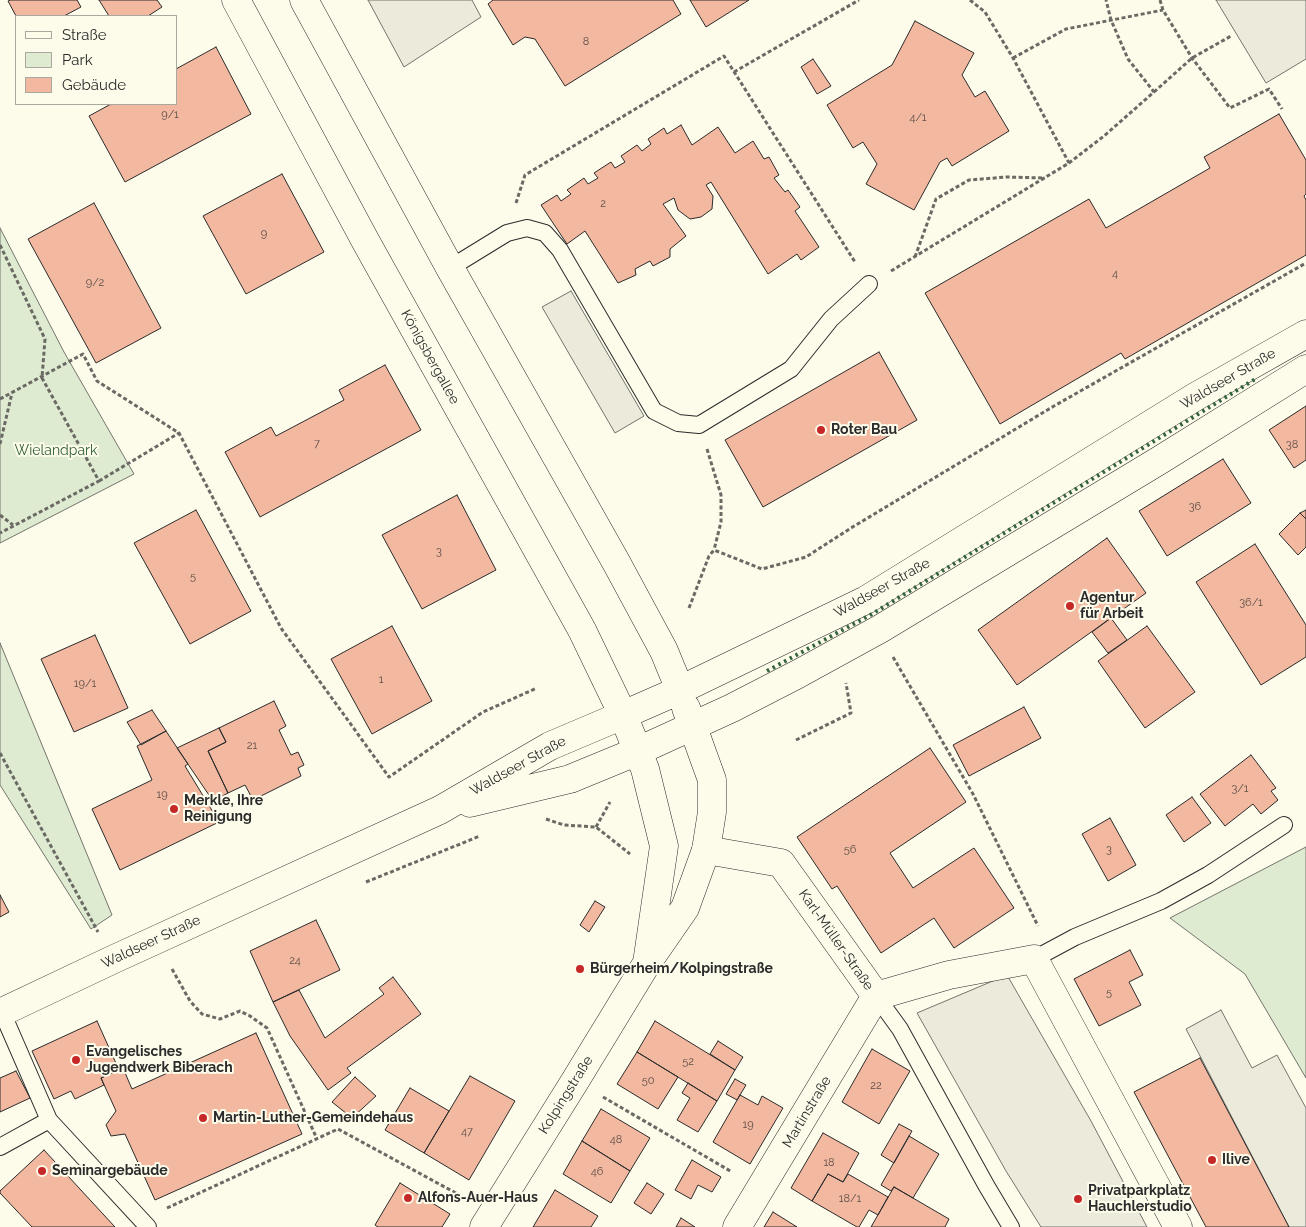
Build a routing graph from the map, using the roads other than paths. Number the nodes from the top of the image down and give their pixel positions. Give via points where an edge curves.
1 (236, 0) edge
2 (304, 0) edge
3 (450, 268) junction
4 (869, 284) road end
5 (1306, 334) edge
6 (1306, 369) edge
7 (680, 690) junction
8 (623, 715) junction
9 (693, 726) junction
10 (638, 751) junction
11 (440, 810) junction
12 (1284, 825) dead end
13 (706, 850) junction
14 (1034, 959) junction
15 (647, 963) junction
16 (876, 996) junction
17 (1, 1013) edge
18 (49, 1120) junction
19 (0, 1146) edge
20 (488, 1220) edge
21 (145, 1223) edge
22 (737, 1227) edge
23 (1011, 1227) edge
24 (1178, 1227) edge

1 - 8 main road, Königsbergallee via 582,630
2 - 3 main road
3 - 4 lane via 507,233 527,228 545,233 560,250 654,411 678,423 700,424 791,369 832,319
3 - 7 main road via 616,562 664,651
5 - 7 main road, Waldseer Straße via 1195,397 866,600
6 - 9 main road, Waldseer Straße via 880,629
7 - 8 main road, Waldseer Straße
7 - 9 main road, Kolpingstraße
8 - 10 main road, Kolpingstraße
8 - 11 main road, Waldseer Straße via 550,746
9 - 10 main road, Waldseer Straße
9 - 13 main road, Kolpingstraße via 712,780 712,812
10 - 11 main road, Waldseer Straße via 570,779
10 - 15 main road, Kolpingstraße via 664,846
11 - 17 main road, Waldseer Straße
12 - 14 lane, Karl-Müller-Straße via 1208,875 1161,901
13 - 15 main road, Kolpingstraße via 685,908
13 - 16 main road, Karl-Müller-Straße via 781,863
14 - 16 main road, Karl-Müller-Straße via 949,975
14 - 24 main road
15 - 20 main road, Kolpingstraße
16 - 22 main road, Martinstraße
16 - 23 lane via 900,1029
17 - 18 lane
18 - 19 lane
18 - 21 lane

